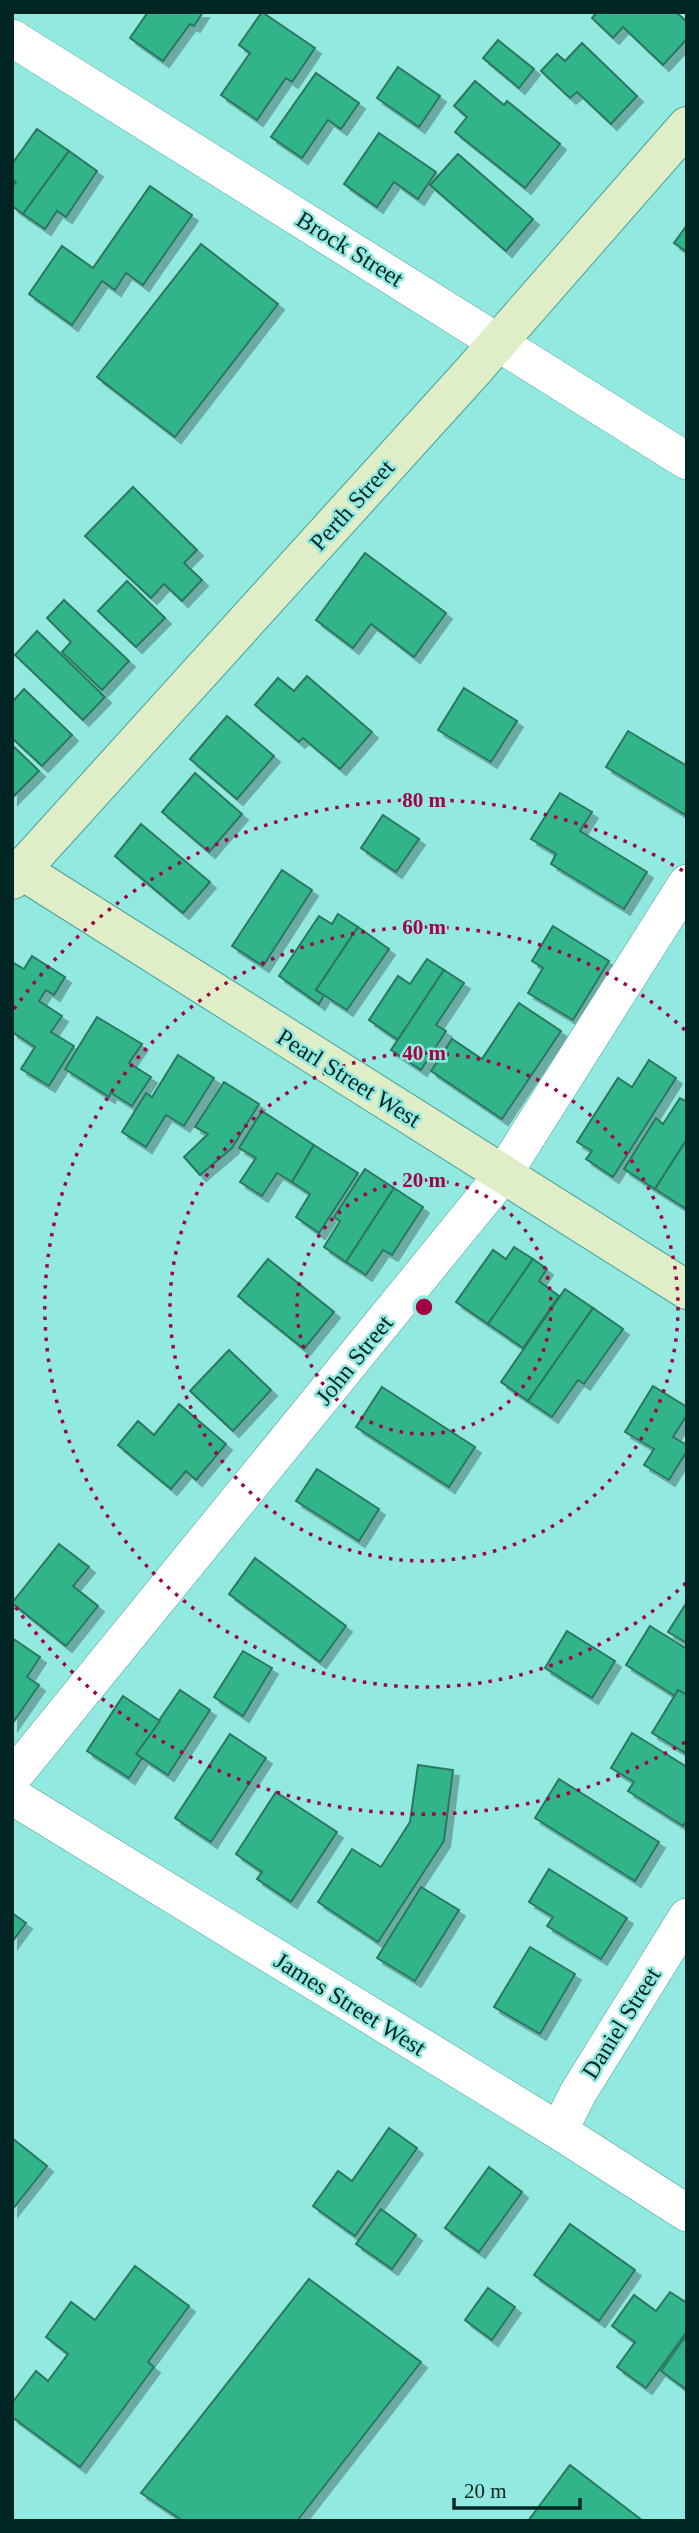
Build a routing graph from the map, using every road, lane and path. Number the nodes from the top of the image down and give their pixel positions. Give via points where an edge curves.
1 (12, 38) edge
2 (687, 125) edge
3 (499, 341) junction
4 (687, 461) edge
5 (15, 872) edge
6 (687, 883) edge
7 (502, 1176) junction
8 (687, 1290) edge
9 (12, 1778) edge
10 (12, 1796) edge
11 (687, 1917) edge
12 (559, 2131) junction
13 (687, 2213) edge

1 - 3 street, Brock Street
2 - 3 street, Perth Street
3 - 4 street, Brock Street
3 - 5 street, Perth Street
5 - 7 street, Pearl Street West
6 - 7 street, John Street
7 - 8 street, Pearl Street West
7 - 9 street, John Street
10 - 12 street, James Street West
11 - 12 street, Daniel Street via 578,2092
12 - 13 street, James Street West

